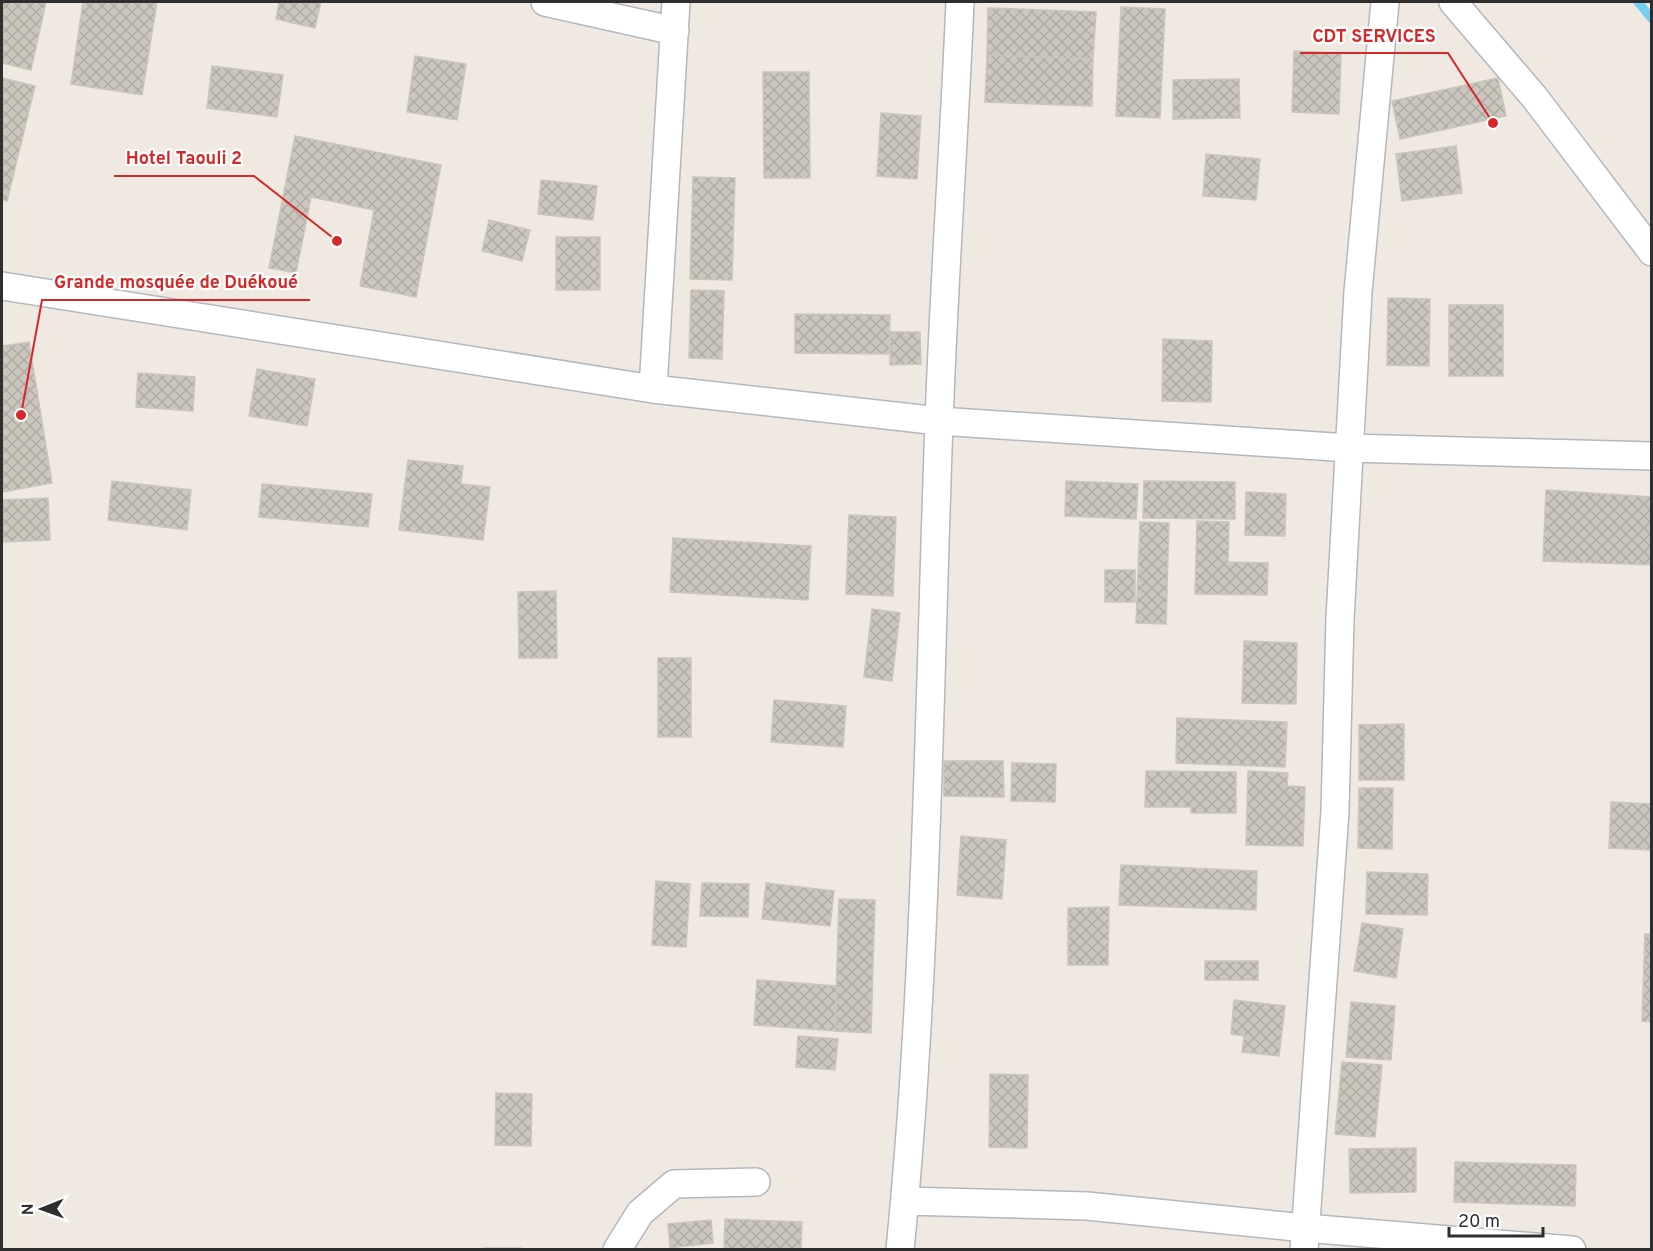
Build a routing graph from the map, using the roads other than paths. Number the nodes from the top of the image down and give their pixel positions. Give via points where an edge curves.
1 (545, 2) edge
2 (676, 2) edge
3 (960, 2) edge
4 (1385, 2) edge
5 (1453, 2) edge
6 (675, 31) junction
7 (1652, 252) edge
8 (2, 286) edge
9 (652, 389) junction
10 (939, 420) junction
11 (1349, 448) junction
12 (1652, 456) edge
13 (756, 1182) dead end
14 (905, 1200) junction
15 (1305, 1239) edge
16 (617, 1250) edge
17 (900, 1250) edge
18 (1572, 1250) edge

1 - 6 street
2 - 6 street
3 - 10 street
4 - 11 street via 1358,292
5 - 7 street via 1535,98
6 - 9 street
8 - 9 street
9 - 10 street
10 - 11 street
10 - 14 street via 933,669
11 - 12 street
11 - 15 street via 1335,811
13 - 16 street via 674,1184 640,1213
14 - 15 street via 1087,1206
14 - 17 street
15 - 18 street

